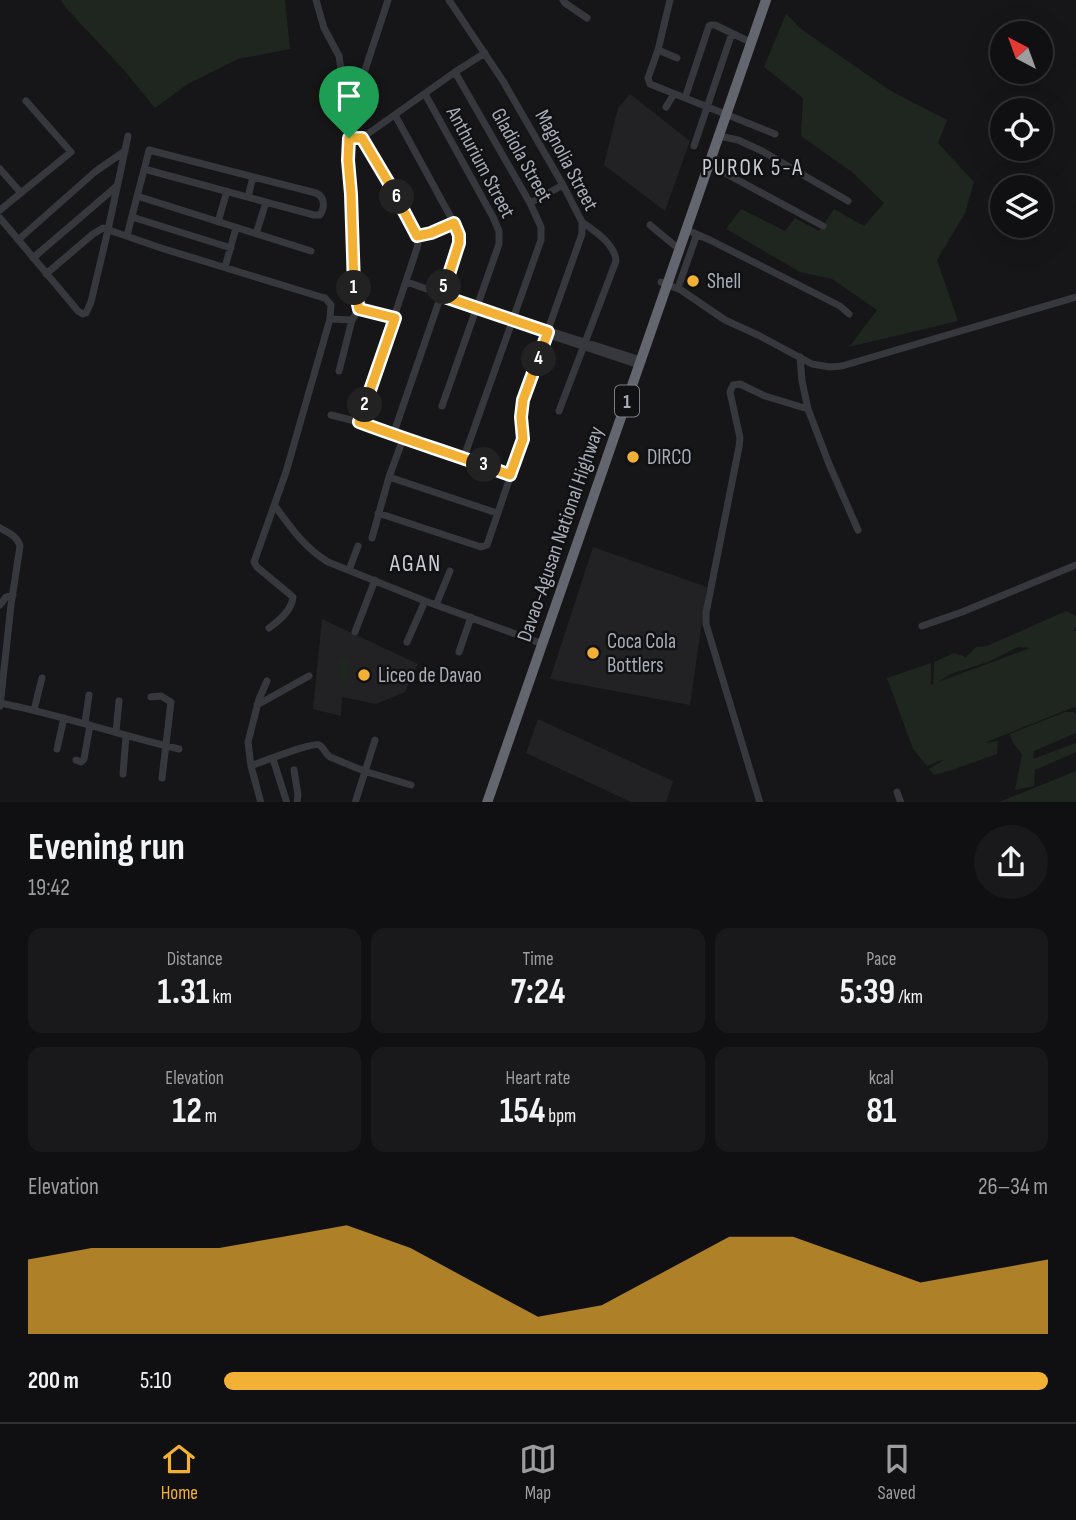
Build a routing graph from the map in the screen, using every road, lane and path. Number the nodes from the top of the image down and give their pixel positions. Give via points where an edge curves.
1 (316, 0) edge
2 (388, 0) edge
3 (449, 0) edge
4 (563, 0) edge
5 (670, 0) edge
6 (759, 0) edge
7 (766, 0) edge
8 (587, 18) dead end
9 (732, 33) junction
10 (746, 40) junction
11 (658, 50) junction
12 (485, 53) junction
13 (677, 58) dead end
14 (455, 72) junction
15 (425, 94) junction
16 (674, 94) junction
17 (685, 98) junction
18 (26, 101) dead end
19 (357, 102) junction
20 (666, 107) dead end
21 (708, 107) junction
22 (724, 114) junction
23 (395, 115) junction
24 (775, 134) dead end
25 (128, 136) dead end
26 (719, 136) junction
27 (349, 138) junction
28 (362, 138) junction
29 (694, 146) dead end
30 (119, 158) junction
31 (710, 165) junction
32 (0, 169) edge
33 (144, 169) junction
34 (253, 177) junction
35 (563, 185) junction
36 (117, 186) junction
37 (227, 191) junction
38 (21, 193) junction
39 (137, 196) junction
40 (248, 197) junction
41 (848, 201) dead end
42 (266, 202) junction
43 (530, 203) junction
44 (0, 210) edge
45 (132, 217) junction
46 (0, 219) edge
47 (218, 222) junction
48 (582, 222) junction
49 (454, 223) junction
50 (650, 225) dead end
51 (823, 226) dead end
52 (236, 228) junction
53 (108, 230) junction
54 (692, 232) junction
55 (256, 234) junction
56 (127, 236) junction
57 (417, 236) junction
58 (18, 240) junction
59 (674, 245) junction
60 (230, 247) junction
61 (311, 251) dead end
62 (33, 258) junction
63 (225, 267) junction
64 (46, 274) junction
65 (407, 282) junction
66 (669, 285) junction
67 (442, 296) junction
68 (1076, 297) edge
69 (477, 307) junction
70 (359, 309) junction
71 (849, 314) dead end
72 (395, 318) junction
73 (330, 319) junction
74 (352, 320) junction
75 (512, 320) junction
76 (548, 332) junction
77 (584, 344) junction
78 (800, 357) junction
79 (637, 362) junction
80 (339, 371) dead end
81 (442, 406) dead end
82 (808, 409) junction
83 (559, 411) dead end
84 (331, 415) dead end
85 (359, 422) junction
86 (393, 435) junction
87 (403, 439) junction
88 (464, 457) junction
89 (510, 475) junction
90 (389, 477) junction
91 (275, 506) junction
92 (378, 513) junction
93 (497, 513) junction
94 (0, 528) edge
95 (858, 530) dead end
96 (372, 538) dead end
97 (358, 546) dead end
98 (1076, 565) edge
99 (349, 570) junction
100 (450, 571) dead end
101 (375, 580) junction
102 (13, 594) junction
103 (425, 601) junction
104 (2, 603) edge
105 (436, 605) junction
106 (11, 606) junction
107 (471, 617) junction
108 (922, 626) dead end
109 (270, 628) dead end
110 (355, 632) dead end
111 (407, 642) dead end
112 (540, 643) junction
113 (459, 652) dead end
114 (309, 676) dead end
115 (42, 678) dead end
116 (267, 681) dead end
117 (89, 695) dead end
118 (151, 697) dead end
119 (119, 701) dead end
120 (0, 705) edge
121 (257, 705) junction
122 (34, 710) junction
123 (64, 718) junction
124 (87, 724) junction
125 (116, 732) junction
126 (126, 736) junction
127 (375, 740) dead end
128 (166, 746) junction
129 (57, 749) dead end
130 (179, 749) dead end
131 (273, 759) junction
132 (76, 760) dead end
133 (251, 766) junction
134 (294, 770) dead end
135 (364, 771) junction
136 (124, 774) dead end
137 (162, 778) dead end
138 (411, 785) dead end
139 (897, 792) dead end
140 (261, 802) edge
141 (286, 802) edge
142 (296, 802) edge
143 (355, 802) edge
144 (481, 802) edge
145 (487, 802) edge
146 (760, 802) edge
147 (901, 802) edge

1 - 19 street via 339,56 338,96
2 - 19 street
3 - 12 street, Magnolia Street
4 - 8 street
5 - 11 street
6 - 10 highway, Davao-Agusan National Highway / 1
7 - 22 highway, Davao-Agusan National Highway / 1
9 - 10 street
9 - 17 street via 709,26
9 - 21 street
10 - 22 highway, Davao-Agusan National Highway / 1
11 - 13 street
11 - 16 street via 649,81
12 - 14 street
12 - 35 street, Magnolia Street
14 - 15 street
14 - 43 street, Gladiola Street
15 - 23 street
15 - 69 street, Anthurium Street via 499,231 499,244
16 - 17 street
16 - 20 street
17 - 21 street
18 - 38 street via 71,152
19 - 27 street
21 - 22 street
21 - 29 street
22 - 24 street
22 - 26 highway, Davao-Agusan National Highway / 1
22 - 59 highway, Davao-Agusan National Highway / 1
23 - 28 street
23 - 49 street
25 - 30 street
26 - 31 highway, Davao-Agusan National Highway / 1
26 - 41 street via 762,151
27 - 28 street
27 - 70 street via 354,286
28 - 57 street
30 - 36 street
30 - 58 street via 96,171
31 - 51 street
31 - 54 highway, Davao-Agusan National Highway / 1
32 - 38 street
33 - 34 street via 149,150
33 - 37 street
33 - 39 street
34 - 40 street
34 - 42 street via 316,193 323,199 317,216
35 - 43 street
35 - 48 street, Magnolia Street
36 - 53 street
36 - 62 street
37 - 40 street
37 - 47 street
38 - 44 street
39 - 45 street
39 - 47 street
40 - 42 street
42 - 55 street
43 - 75 street, Gladiola Street via 541,227 541,240
45 - 56 street
45 - 60 street
46 - 58 street
47 - 52 street
48 - 76 street, Magnolia Street via 580,241
48 - 77 street via 616,256
49 - 57 street
49 - 67 street via 459,243
50 - 59 street
52 - 55 street
52 - 60 street
53 - 56 street
53 - 64 street via 93,234
53 - 64 street via 86,313 78,311
54 - 66 highway, Davao-Agusan National Highway / 1
54 - 71 street
55 - 61 street
56 - 63 street
57 - 65 street
58 - 62 street
59 - 66 highway, Davao-Agusan National Highway / 1
60 - 63 street
62 - 64 street
63 - 73 street via 325,298 331,305
65 - 67 street
65 - 72 street
66 - 78 street via 725,320
66 - 79 highway, Davao-Agusan National Highway / 1
67 - 69 street
67 - 86 street
68 - 78 street via 842,366 821,366
69 - 75 street
69 - 81 street, Anthurium Street
70 - 72 street
70 - 74 street
72 - 85 street
73 - 74 street
73 - 91 street
74 - 80 street
75 - 76 street
75 - 88 street, Gladiola Street
76 - 77 street
76 - 89 street, Magnolia Street via 523,400 523,439
77 - 79 street
77 - 83 street
78 - 82 street
79 - 112 highway, Davao-Agusan National Highway / 1
82 - 95 street
82 - 146 street via 740,384 730,390 740,438 706,624
84 - 85 street
85 - 86 street
86 - 87 street
87 - 88 street
87 - 90 street
88 - 89 street
89 - 93 street, Magnolia Street
90 - 92 street
90 - 93 street
91 - 99 street via 314,553
91 - 109 street via 255,565 293,599
92 - 93 street, Magnolia Street via 481,547 486,545
92 - 96 street
94 - 102 street via 20,546
97 - 99 street
98 - 108 street
99 - 101 street
100 - 105 street
101 - 103 street
101 - 110 street
102 - 104 street
102 - 106 street
103 - 105 street
103 - 111 street
104 - 106 street
105 - 107 street
106 - 120 street
107 - 112 street
107 - 113 street
112 - 144 highway, Davao-Agusan National Highway / 1
112 - 145 highway, Davao-Agusan National Highway / 1
114 - 121 street
115 - 122 street
116 - 121 street
117 - 124 street
118 - 128 street via 171,702
119 - 125 street
120 - 122 street
121 - 133 street via 248,742
122 - 123 street
123 - 124 street
123 - 129 street
124 - 125 street
124 - 132 street via 84,759
125 - 126 street
126 - 128 street
126 - 136 street
127 - 135 street
128 - 130 street
128 - 137 street
131 - 133 street
131 - 135 street via 320,745 330,757
131 - 141 street
133 - 140 street
134 - 142 street
135 - 138 street
135 - 143 street
139 - 147 street

